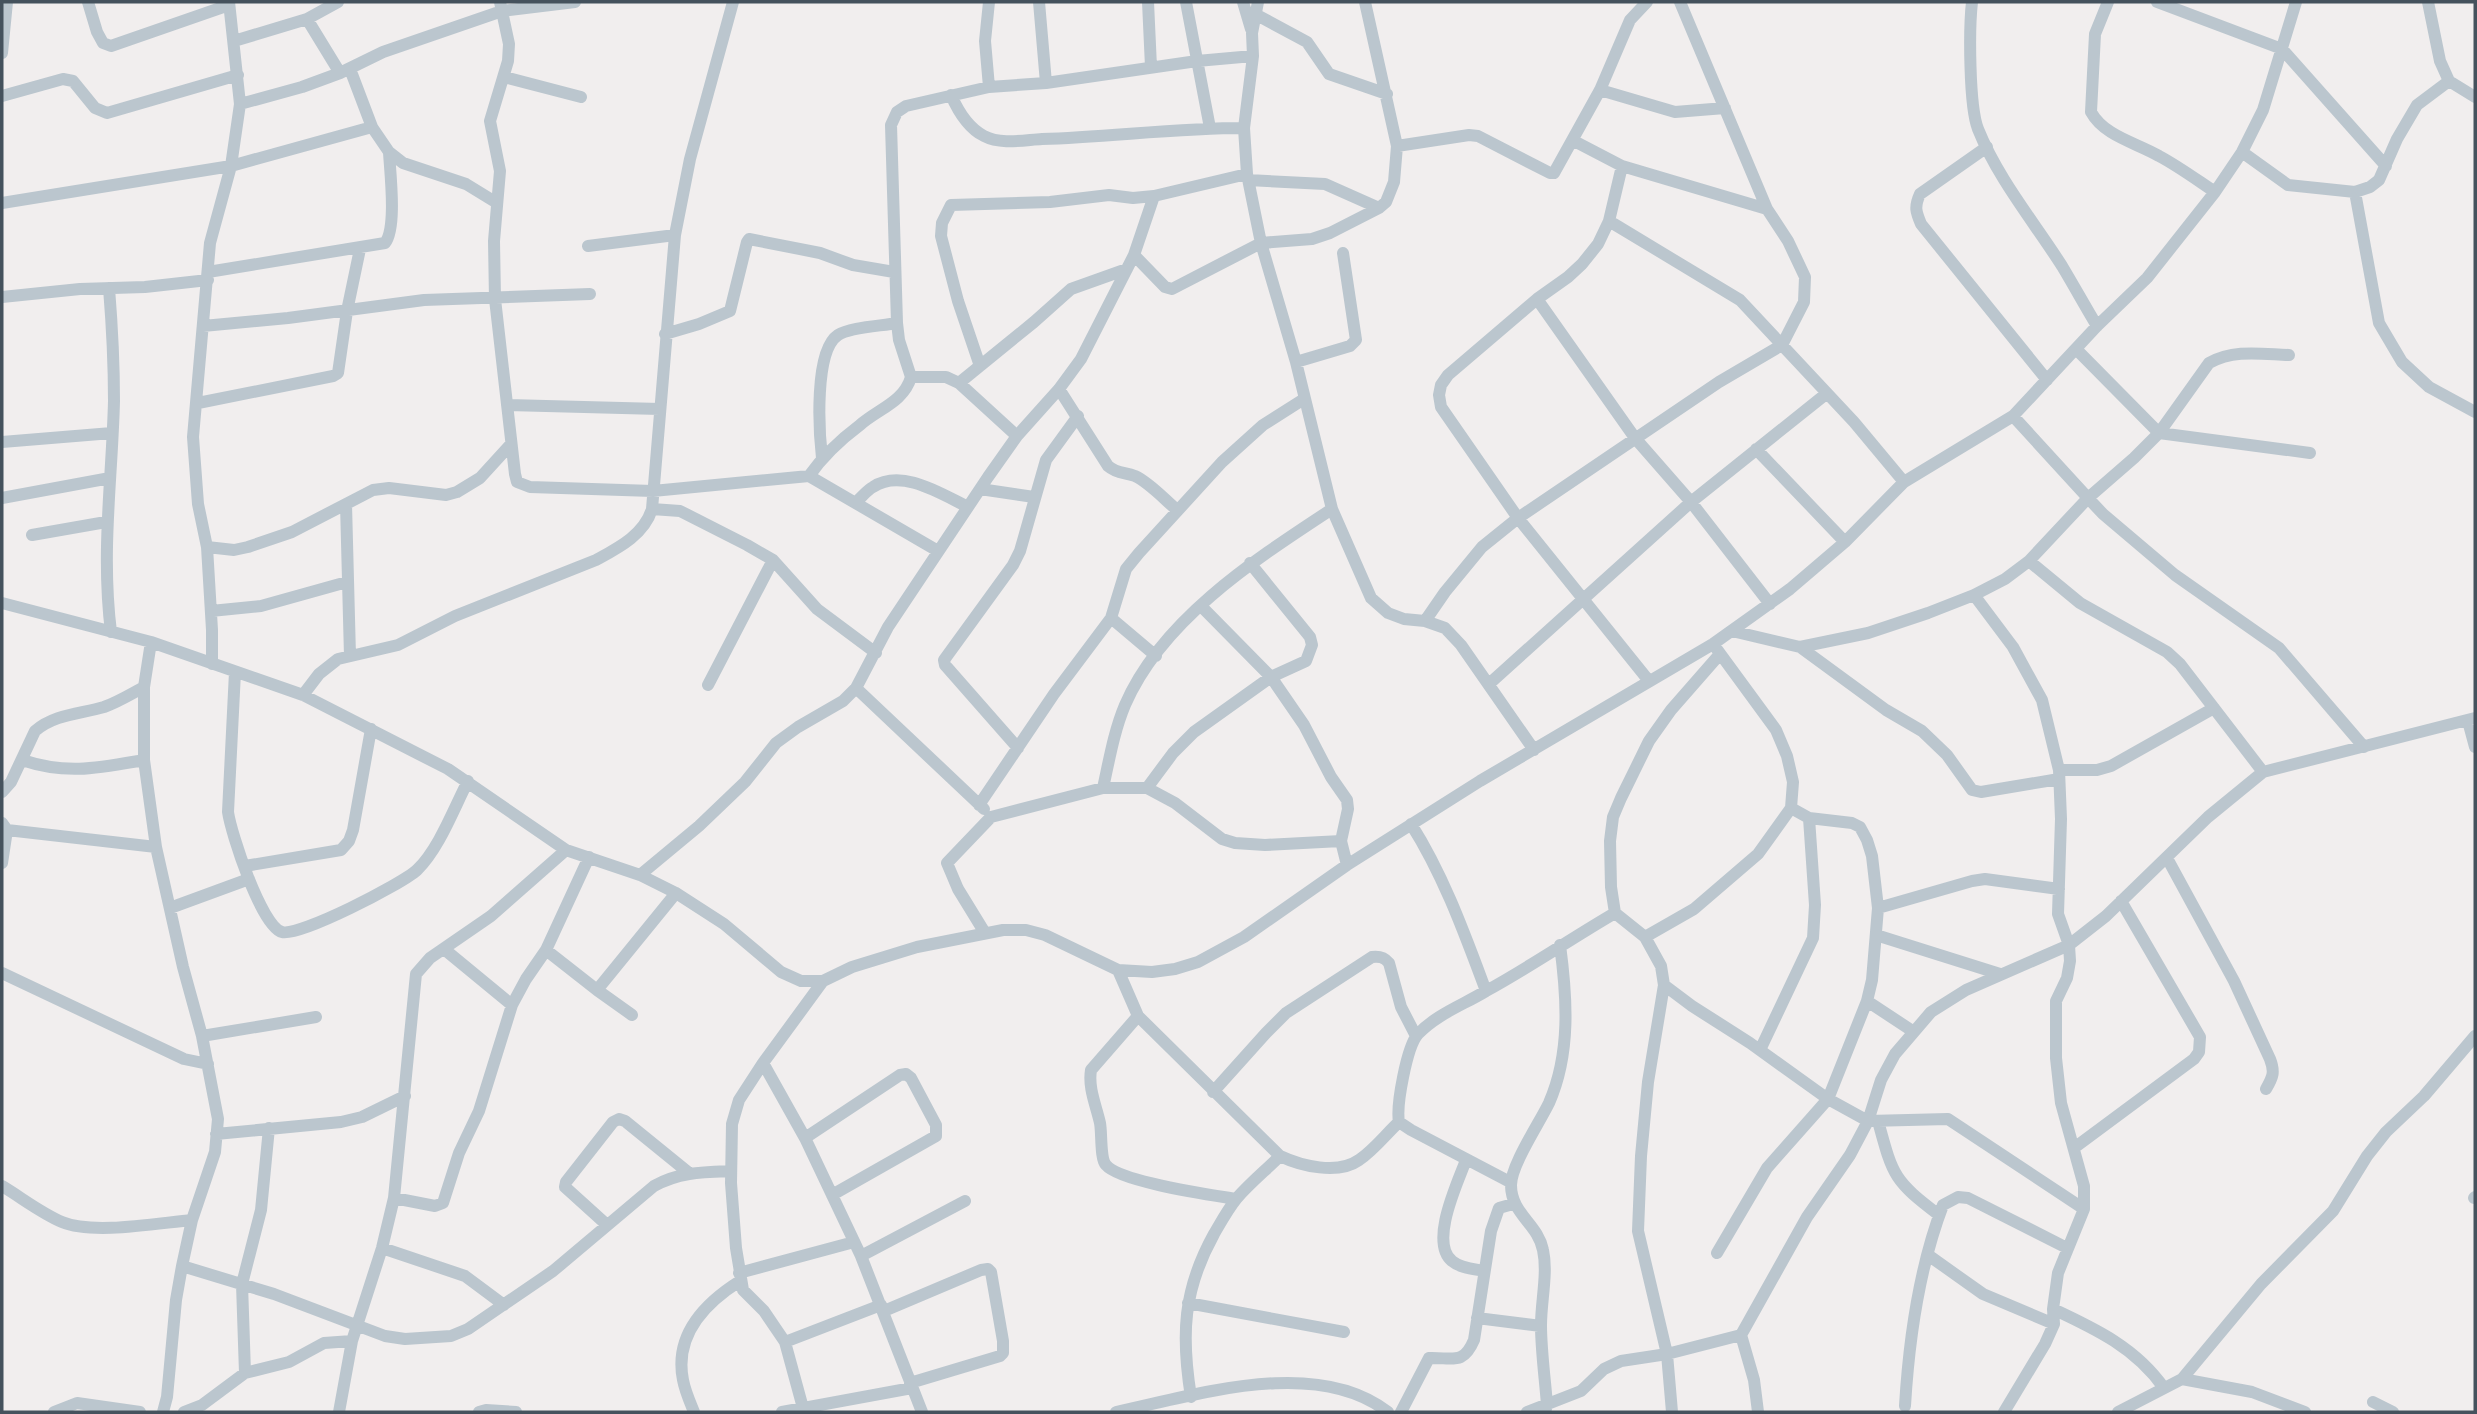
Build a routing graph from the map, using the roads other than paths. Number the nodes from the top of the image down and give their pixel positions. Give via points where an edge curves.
1 (7, 2) edge
2 (88, 2) edge
3 (338, 2) edge
4 (575, 2) edge
5 (733, 2) edge
6 (989, 2) edge
7 (1039, 2) edge
8 (1148, 2) edge
9 (1186, 2) edge
10 (1243, 2) edge
11 (1365, 2) edge
12 (1647, 2) edge
13 (1680, 2) edge
14 (1972, 2) edge
15 (2108, 2) edge
16 (2157, 2) edge
17 (2296, 2) edge
18 (2428, 2) edge
19 (229, 3) edge
20 (501, 6) edge
21 (1257, 8) edge
22 (307, 19) junction
23 (1252, 33) junction
24 (234, 41) junction
25 (2282, 48) junction
26 (2, 53) edge
27 (1253, 56) junction
28 (1197, 61) junction
29 (1151, 68) junction
30 (345, 71) junction
31 (238, 75) junction
32 (504, 78) junction
33 (2449, 81) junction
34 (1046, 83) junction
35 (989, 87) junction
36 (1600, 90) junction
37 (1387, 94) junction
38 (951, 95) junction
39 (2, 96) edge
40 (581, 97) dead end
41 (2475, 97) edge
42 (240, 104) junction
43 (1725, 108) junction
44 (372, 127) junction
45 (1210, 128) junction
46 (1244, 128) junction
47 (1573, 141) junction
48 (1397, 146) junction
49 (1987, 147) junction
50 (389, 152) junction
51 (2242, 152) junction
52 (232, 166) junction
53 (1622, 166) junction
54 (2386, 166) junction
55 (1248, 177) junction
56 (2215, 191) junction
57 (2355, 192) junction
58 (1154, 196) junction
59 (2, 203) edge
60 (497, 204) junction
61 (1379, 208) junction
62 (1767, 209) junction
63 (1609, 221) junction
64 (675, 235) junction
65 (1261, 243) junction
66 (588, 246) dead end
67 (360, 249) junction
68 (1343, 253) dead end
69 (1134, 255) junction
70 (1127, 269) junction
71 (894, 272) junction
72 (208, 276) junction
73 (109, 288) junction
74 (590, 294) dead end
75 (2, 297) edge
76 (495, 299) junction
77 (1536, 299) junction
78 (346, 311) junction
79 (897, 323) junction
80 (203, 326) junction
81 (2097, 326) junction
82 (665, 334) junction
83 (1782, 345) junction
84 (2076, 349) junction
85 (2289, 355) dead end
86 (1296, 362) junction
87 (980, 366) junction
88 (911, 377) junction
89 (2047, 380) junction
90 (959, 383) junction
91 (1059, 389) junction
92 (1826, 394) junction
93 (1304, 399) junction
94 (198, 403) junction
95 (507, 405) junction
96 (660, 409) junction
97 (2475, 412) edge
98 (1078, 416) junction
99 (2013, 416) junction
100 (112, 433) junction
101 (2159, 433) junction
102 (1017, 436) junction
103 (1635, 438) junction
104 (2, 442) edge
105 (511, 444) junction
106 (1756, 449) junction
107 (2311, 453) dead end
108 (822, 458) junction
109 (809, 476) junction
110 (110, 478) junction
111 (1904, 482) junction
112 (979, 489) junction
113 (653, 491) junction
114 (1034, 497) junction
115 (2, 498) edge
116 (2088, 498) junction
117 (856, 502) junction
118 (1691, 502) junction
119 (346, 504) junction
120 (968, 507) junction
121 (652, 509) junction
122 (1332, 509) junction
123 (1177, 510) junction
124 (1518, 518) junction
125 (106, 522) junction
126 (32, 535) dead end
127 (1845, 542) junction
128 (207, 547) junction
129 (938, 551) junction
130 (773, 561) junction
131 (2029, 561) junction
132 (1250, 563) junction
133 (347, 582) junction
134 (1974, 596) junction
135 (1584, 600) junction
136 (2, 603) edge
137 (1770, 604) junction
138 (1201, 606) junction
139 (211, 611) junction
140 (1111, 618) junction
141 (1425, 621) junction
142 (1732, 631) junction
143 (111, 632) junction
144 (151, 642) junction
145 (1800, 647) junction
146 (1717, 649) junction
147 (876, 653) junction
148 (350, 656) junction
149 (1156, 656) junction
150 (212, 664) junction
151 (235, 672) junction
152 (1271, 677) junction
153 (1649, 681) junction
154 (1489, 684) junction
155 (708, 685) dead end
156 (144, 687) junction
157 (856, 688) junction
158 (303, 695) junction
159 (2214, 708) junction
160 (2472, 720) edge
161 (372, 729) junction
162 (2364, 747) junction
163 (2475, 747) edge
164 (1018, 748) junction
165 (1534, 750) junction
166 (22, 760) junction
167 (144, 761) junction
168 (2263, 772) junction
169 (2059, 774) junction
170 (468, 781) junction
171 (1102, 788) junction
172 (1147, 788) junction
173 (2, 792) edge
174 (979, 805) junction
175 (1791, 808) junction
176 (991, 817) junction
177 (1809, 818) junction
178 (1412, 824) junction
179 (5, 827) edge
180 (1341, 841) junction
181 (156, 847) junction
182 (566, 850) junction
183 (589, 857) junction
184 (2167, 858) junction
185 (2, 863) edge
186 (1347, 865) junction
187 (247, 873) junction
188 (640, 875) junction
189 (2059, 889) junction
190 (676, 893) junction
191 (2121, 901) junction
192 (170, 908) junction
193 (1878, 908) junction
194 (1615, 914) junction
195 (985, 933) junction
196 (1876, 935) junction
197 (1645, 937) junction
198 (1560, 945) junction
199 (2069, 945) junction
200 (444, 949) junction
201 (546, 950) junction
202 (1118, 970) junction
203 (2, 973) edge
204 (2000, 974) junction
205 (824, 981) junction
206 (1664, 985) junction
207 (597, 990) junction
208 (1486, 991) junction
209 (1867, 1001) junction
210 (512, 1005) junction
211 (632, 1015) dead end
212 (1139, 1016) junction
213 (316, 1017) dead end
214 (1914, 1031) junction
215 (202, 1036) junction
216 (1416, 1036) junction
217 (2475, 1036) edge
218 (1760, 1050) junction
219 (763, 1063) junction
220 (208, 1064) junction
221 (2266, 1089) dead end
222 (1213, 1092) junction
223 (405, 1096) junction
224 (1828, 1099) junction
225 (1873, 1121) junction
226 (1399, 1122) junction
227 (269, 1128) junction
228 (216, 1134) junction
229 (805, 1138) junction
230 (2074, 1148) junction
231 (1280, 1156) junction
232 (1466, 1160) junction
233 (731, 1171) junction
234 (689, 1173) junction
235 (1510, 1182) junction
236 (2, 1186) edge
237 (832, 1195) junction
238 (394, 1198) junction
239 (1236, 1199) junction
240 (965, 1201) dead end
241 (1513, 1203) junction
242 (2084, 1209) junction
243 (1939, 1215) junction
244 (192, 1220) junction
245 (607, 1225) junction
246 (854, 1242) junction
247 (382, 1248) junction
248 (2067, 1248) junction
249 (1717, 1253) dead end
250 (1928, 1255) junction
251 (861, 1256) junction
252 (182, 1266) junction
253 (1484, 1271) junction
254 (739, 1277) junction
255 (242, 1284) junction
256 (1188, 1303) junction
257 (504, 1305) junction
258 (883, 1308) junction
259 (2053, 1309) junction
260 (1477, 1318) junction
261 (2054, 1324) junction
262 (356, 1326) junction
263 (1541, 1326) junction
264 (1344, 1332) dead end
265 (1741, 1335) junction
266 (352, 1341) junction
267 (785, 1342) junction
268 (1667, 1354) junction
269 (245, 1373) junction
270 (2182, 1379) junction
271 (911, 1385) junction
272 (2164, 1388) junction
273 (1191, 1397) junction
274 (2373, 1402) dead end
275 (1905, 1406) dead end
276 (803, 1408) junction
277 (1156, 1408) edge
278 (1546, 1409) edge
279 (54, 1412) edge
280 (140, 1412) edge
281 (163, 1412) edge
282 (184, 1412) edge
283 (339, 1412) edge
284 (479, 1412) edge
285 (516, 1412) edge
286 (694, 1412) edge
287 (782, 1412) edge
288 (922, 1412) edge
289 (1116, 1412) edge
290 (1388, 1412) edge
291 (1401, 1412) edge
292 (1527, 1412) edge
293 (1672, 1412) edge
294 (1758, 1412) edge
295 (2004, 1412) edge
296 (2118, 1412) edge
297 (2305, 1412) edge
298 (2393, 1412) edge

1 - 26 street
2 - 19 street via 97,32 103,43 111,46
3 - 22 street
4 - 20 street
5 - 64 street via 690,159
6 - 35 street via 985,41
7 - 34 street
8 - 29 street
9 - 28 street
10 - 23 street
11 - 37 street
12 - 36 street via 1630,20
13 - 43 street
14 - 49 street via 1973,108
15 - 56 street via 2095,34 2091,112 2095,121
16 - 25 street
17 - 25 street
18 - 33 street via 2440,61
19 - 24 street
20 - 30 street
20 - 32 street via 509,44
21 - 23 street
21 - 37 street via 1307,42 1329,74
22 - 24 street
22 - 30 street
23 - 27 street
24 - 31 street
25 - 51 street via 2263,110
25 - 54 street
27 - 28 street
27 - 46 street
28 - 29 street
28 - 45 street
29 - 34 street
30 - 42 street
30 - 44 street
31 - 39 street via 107,113 95,108 73,81 63,79
31 - 42 street
32 - 40 street
32 - 60 street via 490,121 500,171
33 - 41 street
33 - 54 street via 2417,105
34 - 35 street
35 - 38 street
36 - 43 street via 1675,112
36 - 47 street
37 - 48 street
38 - 45 street via 959,112 983,136 1002,141
38 - 71 street via 905,106 891,125
42 - 52 street
43 - 62 street
44 - 50 street
44 - 52 street
45 - 46 street
46 - 55 street
47 - 48 street via 1554,173 1478,136
47 - 53 street
48 - 61 street via 1394,182
49 - 81 street
49 - 89 street via 1920,194 1916,212
50 - 60 street via 403,163 466,184
50 - 67 street via 389,238
51 - 56 street
51 - 57 street via 2288,185
52 - 59 street
52 - 72 street via 210,243
53 - 62 street
53 - 63 street
54 - 57 street via 2379,180
55 - 58 street
55 - 61 street via 1325,184
55 - 65 street
56 - 81 street via 2147,278
57 - 97 street via 2379,323 2402,362 2429,387
58 - 69 street
58 - 87 street via 951,205 941,236
60 - 76 street
61 - 65 street via 1312,239
62 - 83 street via 1805,277 1804,302
63 - 77 street via 1582,264
63 - 83 street via 1740,300
64 - 66 street
64 - 82 street
65 - 69 street via 1172,289
65 - 86 street
67 - 72 street
67 - 78 street
68 - 86 street via 1356,340 1350,346
69 - 70 street
70 - 87 street via 1071,289
70 - 91 street via 1081,359
71 - 79 street
71 - 82 street via 749,239 730,311
72 - 73 street
72 - 80 street
73 - 75 street
73 - 100 street
74 - 76 street
76 - 78 street via 424,300
76 - 95 street
77 - 103 street
77 - 124 street via 1448,375 1439,395 1441,407
78 - 80 street
78 - 94 street via 338,373
79 - 88 street
79 - 108 street via 840,334 829,346 818,398
80 - 94 street
81 - 84 street
82 - 96 street
83 - 92 street
83 - 103 street
84 - 89 street
84 - 101 street
85 - 101 street via 2236,353 2209,363
86 - 93 street
87 - 90 street
88 - 90 street via 946,377
88 - 108 street via 903,395 862,422
89 - 99 street
90 - 102 street
91 - 98 street
91 - 102 street
92 - 106 street
92 - 111 street
93 - 122 street
93 - 123 street via 1263,425
94 - 128 street via 193,459
95 - 96 street
95 - 105 street
96 - 113 street
98 - 114 street via 1046,460
98 - 123 street via 1108,466 1135,476
99 - 111 street
99 - 116 street
100 - 104 street
100 - 110 street
101 - 107 street
101 - 116 street
102 - 112 street
103 - 118 street
103 - 124 street
105 - 113 street via 517,482 522,485
105 - 119 street via 480,478 457,492 389,488 373,490
106 - 118 street
106 - 127 street
108 - 109 street
109 - 113 street
109 - 117 street
110 - 115 street
110 - 125 street
111 - 127 street
112 - 114 street
112 - 120 street
113 - 121 street
114 - 164 street via 1013,565 944,660
116 - 131 street
116 - 162 street via 2175,575 2279,648
117 - 120 street via 872,487 896,479 927,487
117 - 129 street
118 - 135 street
118 - 137 street
119 - 128 street via 292,532 248,547
119 - 133 street
120 - 129 street
121 - 130 street via 680,511
121 - 148 street via 640,530 596,560 455,616 398,645
122 - 132 street
122 - 141 street via 1371,598 1388,613
123 - 140 street via 1126,569
124 - 135 street
124 - 141 street via 1482,547
125 - 126 street
125 - 143 street
127 - 137 street
128 - 139 street
129 - 147 street
130 - 147 street via 817,609
130 - 155 street
131 - 134 street
131 - 159 street via 2080,603 2167,652
132 - 138 street
132 - 152 street via 1312,645 1306,661
133 - 139 street via 261,606
133 - 148 street
134 - 145 street via 1868,633
134 - 169 street via 2013,647 2042,700
135 - 153 street
135 - 154 street
136 - 143 street
137 - 142 street
138 - 149 street
138 - 152 street
139 - 150 street
140 - 149 street
140 - 164 street
141 - 154 street via 1445,628
142 - 145 street
142 - 146 street
143 - 144 street
144 - 150 street
144 - 156 street
145 - 169 street via 1922,731 1947,755 1972,790
146 - 153 street
146 - 175 street via 1776,730 1793,782
146 - 194 street via 1649,741 1613,817
147 - 157 street
148 - 158 street via 327,666
149 - 171 street via 1125,705
150 - 151 street
151 - 158 street
151 - 187 street via 228,812
152 - 172 street via 1194,732
152 - 180 street via 1347,800
153 - 165 street
154 - 165 street
156 - 166 street via 106,706 42,725
156 - 167 street
157 - 174 street
157 - 188 street via 776,743 746,782
158 - 161 street
159 - 168 street
159 - 169 street via 2111,766
160 - 162 street
160 - 163 street
161 - 170 street
161 - 187 street via 349,841 341,850
162 - 168 street
164 - 174 street
165 - 178 street
166 - 167 street via 56,769
166 - 173 street
167 - 181 street
168 - 184 street
169 - 189 street
170 - 182 street
170 - 187 street via 416,870 311,927 280,932 272,925
171 - 172 street
171 - 176 street
172 - 180 street via 1235,844
174 - 176 street
175 - 177 street
175 - 197 street via 1758,854 1695,909
176 - 195 street via 947,863
177 - 193 street via 1860,827 1872,856
177 - 218 street via 1813,938
178 - 186 street
178 - 208 street via 1458,917
179 - 181 street
179 - 185 street
180 - 186 street
181 - 192 street
182 - 183 street
182 - 200 street via 491,916
183 - 188 street
183 - 201 street
184 - 191 street
184 - 221 street via 2234,981 2270,1059 2273,1077
186 - 202 street via 1244,937 1198,962 1152,972
187 - 192 street
188 - 190 street
189 - 193 street via 1985,879
189 - 199 street via 2059,914
190 - 205 street via 724,924 781,972 801,981
190 - 207 street
191 - 199 street
191 - 230 street via 2200,1037 2199,1052
192 - 215 street
193 - 196 street
194 - 197 street
194 - 198 street
195 - 202 street via 1026,930 1045,934
195 - 205 street via 898,952
196 - 204 street
196 - 209 street
197 - 206 street via 1661,966
198 - 208 street
198 - 235 street via 1566,1016 1559,1077
199 - 204 street
199 - 230 street via 2067,978 2054,1012 2061,1103
200 - 210 street
200 - 223 street via 416,974
201 - 207 street
201 - 210 street
202 - 212 street
203 - 220 street via 173,1054
204 - 214 street via 1931,1012
205 - 219 street
206 - 218 street
206 - 268 street via 1648,1082 1638,1231
207 - 211 street
208 - 216 street via 1446,1012
209 - 214 street
209 - 224 street
210 - 238 street via 479,1111 443,1203 435,1206
212 - 222 street
212 - 239 street via 1091,1070 1089,1082 1106,1167 1156,1185
213 - 215 street
214 - 225 street via 1881,1080
215 - 220 street
216 - 222 street via 1401,1007 1389,963 1372,957 1286,1013
216 - 226 street via 1400,1090
217 - 270 street via 2386,1132 2333,1210 2261,1284
218 - 224 street
219 - 229 street
219 - 233 street via 739,1100 732,1124
220 - 228 street via 218,1119
222 - 231 street
223 - 227 street via 341,1122
223 - 238 street
224 - 225 street
224 - 249 street via 1767,1168
225 - 242 street via 1948,1119
225 - 243 street via 1896,1178
225 - 265 street via 1807,1217
226 - 231 street via 1350,1165 1313,1166
226 - 232 street
227 - 228 street
227 - 255 street via 261,1210
228 - 244 street via 215,1152
229 - 237 street
229 - 237 street via 906,1074 936,1125 936,1136
230 - 242 street via 2084,1186
231 - 239 street
232 - 235 street
232 - 253 street via 1446,1213 1444,1242 1450,1260
233 - 234 street
233 - 254 street
234 - 245 street via 654,1186
234 - 245 street via 625,1121 613,1122 565,1186
235 - 241 street
236 - 244 street via 78,1227
237 - 246 street
238 - 247 street
239 - 256 street via 1203,1254
240 - 251 street
241 - 253 street via 1497,1212
241 - 263 street via 1536,1232 1544,1253
242 - 248 street
243 - 248 street via 1950,1200 1968,1198
243 - 250 street
244 - 252 street
245 - 257 street
246 - 251 street
246 - 254 street
247 - 257 street via 465,1276
247 - 262 street
248 - 259 street
250 - 261 street via 1983,1294
250 - 275 street via 1912,1325
251 - 258 street
252 - 255 street
252 - 281 street
253 - 260 street
254 - 267 street via 747,1297 764,1311
254 - 286 street via 712,1300 685,1341 683,1380
255 - 262 street
255 - 269 street
256 - 264 street
256 - 273 street via 1185,1362
257 - 262 street via 451,1336 405,1339
258 - 267 street
258 - 271 street
258 - 271 street via 981,1270 991,1272 1003,1353
259 - 261 street
259 - 272 street via 2095,1328 2136,1355
260 - 263 street
260 - 291 street via 1469,1353 1459,1359 1429,1359
261 - 295 street
262 - 266 street
263 - 278 street
265 - 268 street
265 - 294 street
266 - 269 street via 324,1343 289,1362
266 - 283 street
267 - 276 street
268 - 278 street via 1604,1369 1581,1391
268 - 293 street
269 - 282 street via 202,1405
270 - 272 street
270 - 297 street via 2252,1392
271 - 276 street
271 - 288 street
272 - 296 street
273 - 277 street
273 - 290 street via 1276,1382 1356,1394
274 - 298 street
276 - 287 street
277 - 289 street
278 - 292 street
279 - 280 street via 77,1403
284 - 285 street

